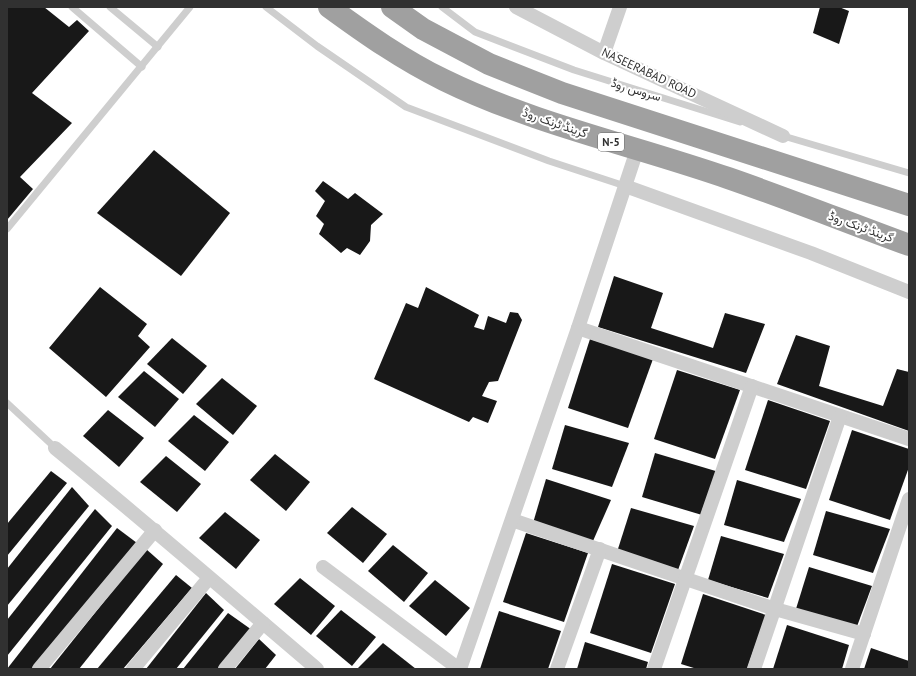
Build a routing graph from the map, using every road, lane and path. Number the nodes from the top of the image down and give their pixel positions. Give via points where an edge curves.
1 (72, 7) edge
2 (110, 7) edge
3 (190, 7) edge
4 (266, 7) edge
5 (329, 7) edge
6 (392, 7) edge
7 (442, 7) edge
8 (516, 7) edge
9 (620, 7) edge
10 (158, 46) junction
11 (604, 53) junction
12 (142, 67) junction
13 (783, 136) junction
14 (638, 150) junction
15 (909, 173) edge
16 (625, 186) junction
17 (909, 206) edge
18 (7, 229) edge
19 (909, 245) edge
20 (909, 292) edge
21 (578, 328) junction
22 (752, 386) junction
23 (7, 403) edge
24 (840, 416) junction
25 (909, 439) edge
26 (53, 446) joint
27 (909, 499) edge
28 (512, 520) junction
29 (155, 530) junction
30 (600, 549) junction
31 (323, 567) dead end
32 (210, 578) junction
33 (685, 578) junction
34 (775, 609) junction
35 (263, 623) junction
36 (864, 634) junction
37 (39, 669) edge
38 (133, 669) edge
39 (225, 669) edge
40 (317, 669) edge
41 (459, 669) edge
42 (557, 669) edge
43 (654, 669) edge
44 (754, 669) edge
45 (852, 669) edge

1 - 12 lane
2 - 10 lane
3 - 10 lane
4 - 16 lane via 317,46 406,107 549,161
5 - 14 highway, گرینڈ ٹرنک روڈ / N-5 via 397,54 443,80 489,100
6 - 17 highway via 423,29 489,64 562,93
7 - 13 lane, سروس روڈ via 475,32 574,70
8 - 11 street, NASEERABAD ROAD
9 - 11 street
10 - 12 lane
11 - 13 street, NASEERABAD ROAD
12 - 18 lane
13 - 15 lane, سروس روڈ
14 - 16 street
14 - 19 highway, گرینڈ ٹرنک روڈ / N-5 via 728,178
16 - 20 street via 811,253
16 - 21 street
21 - 22 street
21 - 28 street
22 - 24 street
22 - 33 street
23 - 26 lane
24 - 25 street
24 - 34 street
26 - 29 street
27 - 36 street
28 - 30 street
28 - 41 street
29 - 32 street
29 - 37 street
30 - 33 street
30 - 42 street
31 - 41 street
32 - 35 street
32 - 38 street
33 - 34 street
33 - 43 street
34 - 36 street
34 - 44 street
35 - 39 street
35 - 40 street
36 - 45 street

